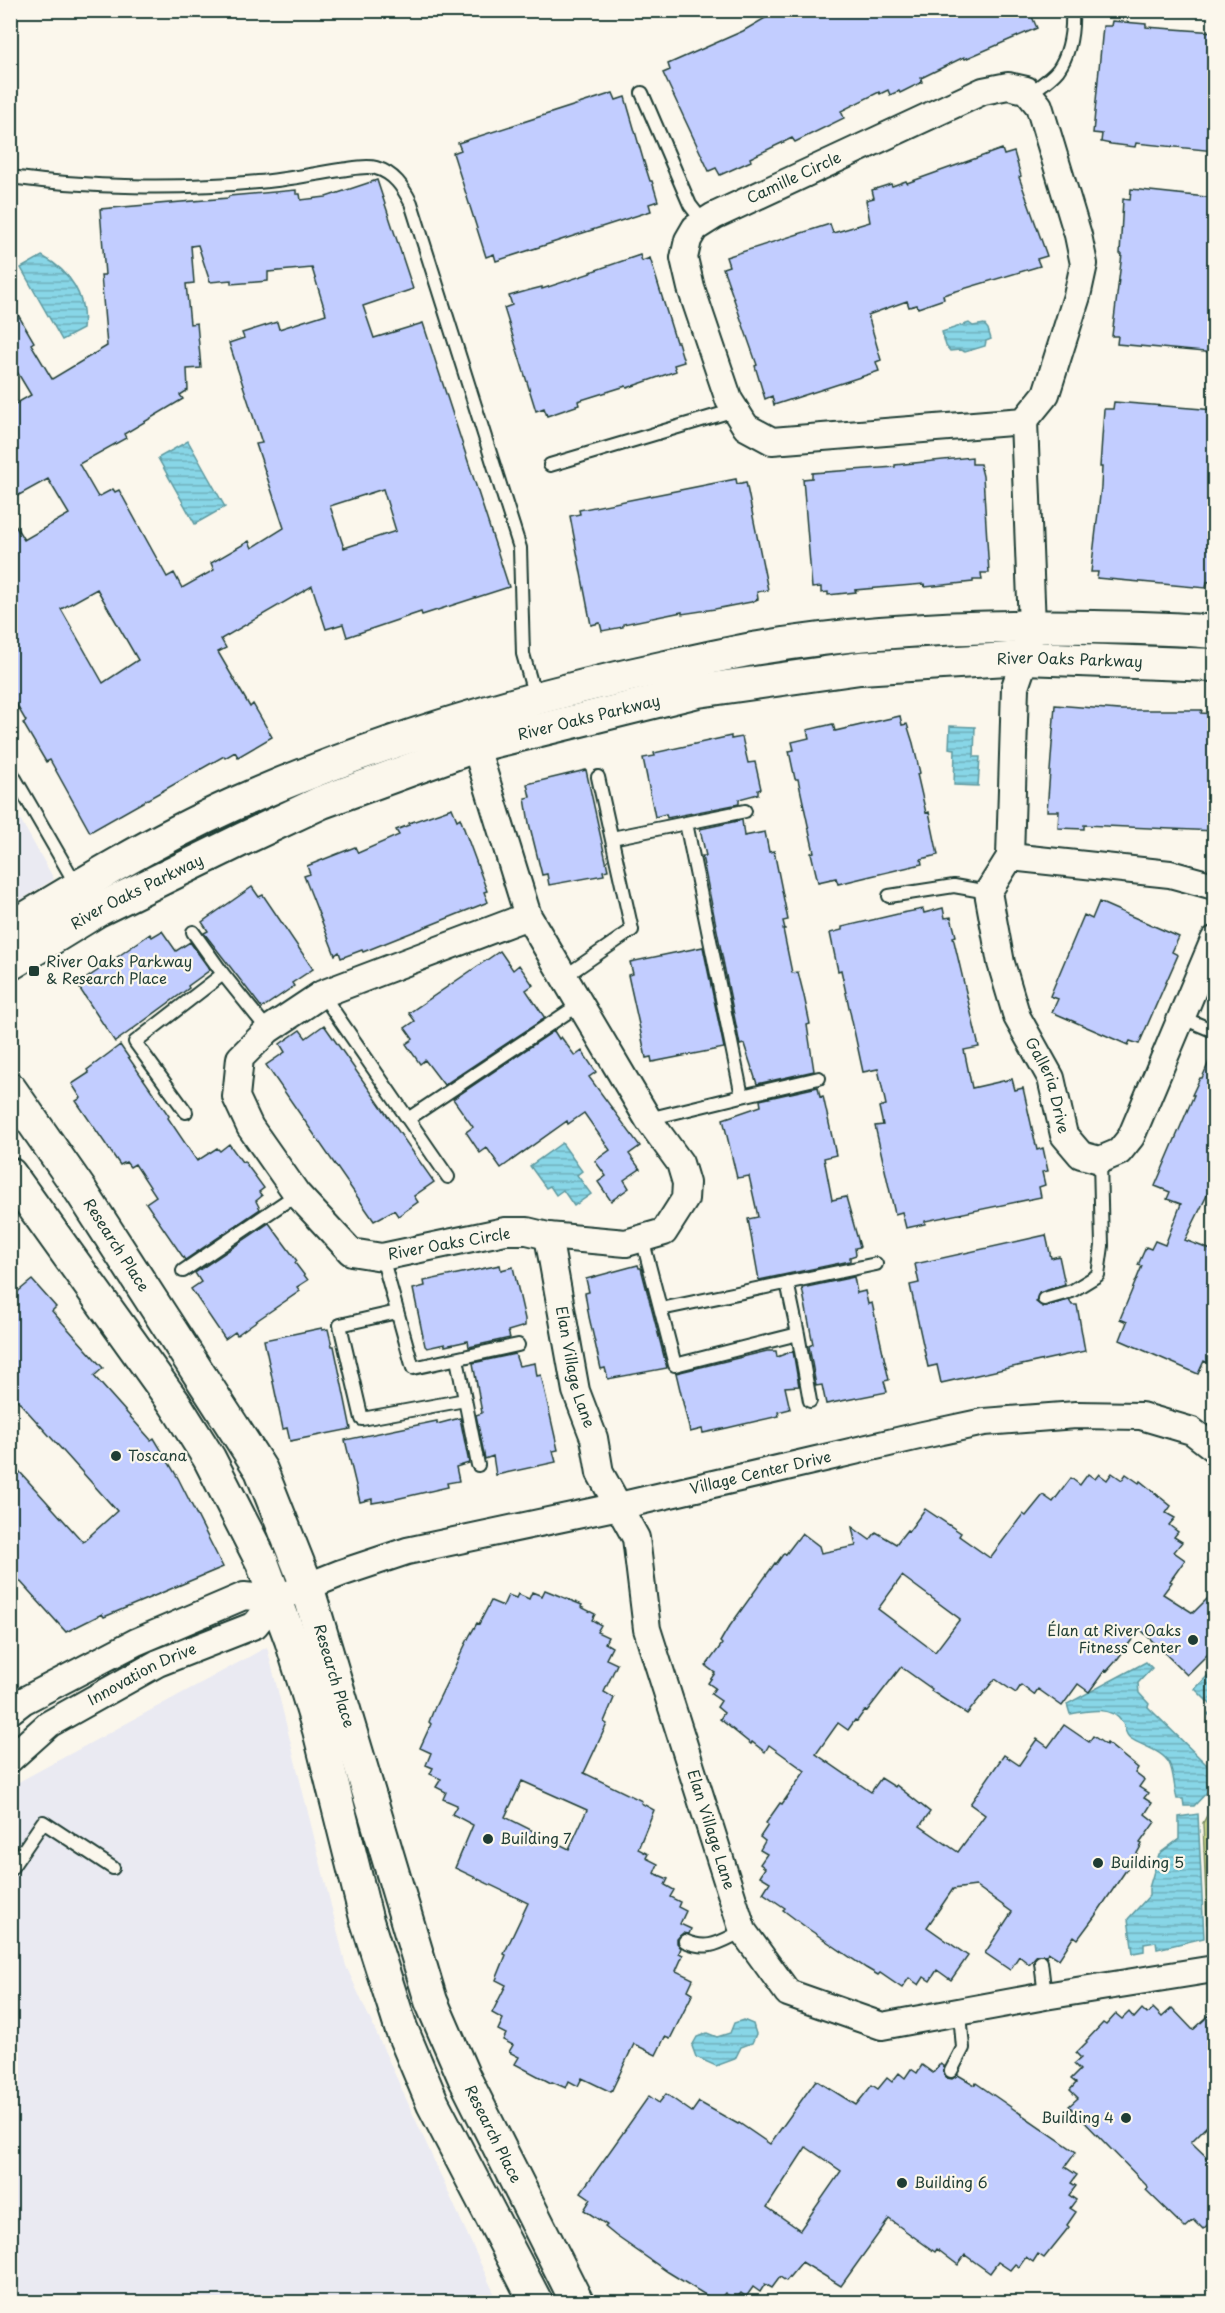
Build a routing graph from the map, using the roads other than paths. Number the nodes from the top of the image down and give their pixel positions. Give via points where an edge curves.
1 (1072, 10) edge
2 (642, 93) dead end
3 (1029, 94) junction
4 (10, 177) edge
5 (704, 223) junction
6 (735, 410) junction
7 (1024, 421) junction
8 (550, 465) dead end
9 (1032, 626) junction
10 (1215, 632) edge
11 (1025, 657) junction
12 (1215, 664) edge
13 (535, 697) junction
14 (471, 731) junction
15 (10, 770) edge
16 (598, 777) dead end
17 (745, 811) dead end
18 (686, 823) junction
19 (612, 838) junction
20 (1010, 857) junction
21 (1215, 886) edge
22 (78, 887) junction
23 (988, 892) junction
24 (889, 896) dead end
25 (528, 916) junction
26 (10, 928) edge
27 (193, 932) dead end
28 (1215, 940) edge
29 (10, 964) edge
30 (223, 974) junction
31 (564, 977) junction
32 (322, 994) junction
33 (580, 1004) junction
34 (1183, 1018) junction
35 (268, 1030) junction
36 (1215, 1031) edge
37 (819, 1078) dead end
38 (10, 1089) edge
39 (742, 1096) junction
40 (186, 1112) dead end
41 (408, 1119) junction
42 (648, 1119) junction
43 (1100, 1160) junction
44 (10, 1174) edge
45 (448, 1177) dead end
46 (297, 1194) junction
47 (548, 1236) junction
48 (642, 1238) junction
49 (382, 1257) junction
50 (876, 1264) dead end
51 (183, 1271) dead end
52 (787, 1282) junction
53 (1044, 1299) dead end
54 (661, 1309) junction
55 (397, 1312) junction
56 (798, 1334) junction
57 (518, 1345) dead end
58 (457, 1359) junction
59 (465, 1400) junction
60 (810, 1401) dead end
61 (1215, 1448) edge
62 (478, 1465) dead end
63 (619, 1506) junction
64 (308, 1586) junction
65 (276, 1599) junction
66 (10, 1712) edge
67 (10, 1759) edge
68 (113, 1868) dead end
69 (10, 1870) edge
70 (743, 1930) junction
71 (685, 1941) dead end
72 (1041, 1962) dead end
73 (1215, 1969) edge
74 (1045, 1996) junction
75 (960, 2013) junction
76 (951, 2071) dead end
77 (536, 2302) edge
78 (577, 2302) edge

1 - 3 lane via 1073,27 1058,70
2 - 5 lane via 690,205
3 - 5 street, Camille Circle via 1008,86 983,91
3 - 7 street via 1039,106 1084,264 1046,394
4 - 13 lane via 153,186 259,182 356,168 375,168 390,174 411,203 520,548 524,654
5 - 6 street, Camille Circle via 695,228 688,240 684,258 706,333
6 - 7 street, Camille Circle via 746,427 772,441
6 - 8 lane
7 - 9 street
9 - 10 street, River Oaks Parkway
9 - 11 street
9 - 13 street, River Oaks Parkway via 848,636 759,648
11 - 12 street, River Oaks Parkway
11 - 14 street, River Oaks Parkway via 860,668 698,691
11 - 20 street via 1015,687
13 - 14 street, River Oaks Parkway
14 - 22 street, River Oaks Parkway via 325,766 231,806
14 - 25 street, River Oaks Circle
14 - 29 street, River Oaks Parkway via 98,910
15 - 22 lane
16 - 19 lane
17 - 18 lane
18 - 19 lane
18 - 39 lane
19 - 31 lane via 632,930
20 - 21 street via 1170,874
20 - 23 street
22 - 26 street, River Oaks Parkway
23 - 24 lane via 954,886
23 - 43 street, Galleria Drive via 1001,963 1017,1017 1051,1078 1064,1134 1082,1155
25 - 31 street, River Oaks Circle
25 - 32 street, River Oaks Circle
27 - 30 lane
28 - 34 street
30 - 35 lane
30 - 40 lane via 135,1042
31 - 33 street, River Oaks Circle
32 - 35 street, River Oaks Circle
32 - 41 lane
33 - 41 lane
33 - 42 street, River Oaks Circle
34 - 36 lane
34 - 43 street via 1131,1137 1119,1152
35 - 46 street, River Oaks Circle via 240,1058 236,1097 250,1127
37 - 39 lane
38 - 64 street, Research Place via 81,1191 261,1470
39 - 42 lane
41 - 45 lane
42 - 48 street, River Oaks Circle via 680,1163 686,1183 685,1199 664,1232
43 - 53 lane via 1102,1246 1098,1275 1072,1291
44 - 65 street, Research Place via 175,1404 209,1458 262,1562
46 - 49 street, River Oaks Circle via 351,1252
46 - 51 lane
47 - 48 street, River Oaks Circle via 616,1243
47 - 49 street, River Oaks Circle via 505,1231
47 - 63 street, Elan Village Lane via 576,1391 594,1438 600,1473
48 - 54 lane
49 - 55 lane
50 - 52 lane
52 - 54 lane
52 - 56 lane
54 - 56 lane via 675,1365
55 - 58 lane via 413,1368
55 - 59 lane via 340,1325 362,1419
56 - 60 lane
57 - 58 lane
58 - 59 lane
59 - 62 lane
61 - 63 street, Village Center Drive via 1192,1431 1141,1416 1076,1415 984,1422
63 - 64 street, Village Center Drive via 406,1551
63 - 70 street, Elan Village Lane via 636,1538 647,1629
64 - 65 street, Innovation Drive
64 - 78 street, Research Place via 431,2001 464,2078
65 - 66 street, Innovation Drive via 244,1596 221,1605 136,1642 23,1701
65 - 67 street, Innovation Drive via 255,1625 158,1663 49,1724
65 - 77 street, Research Place via 319,1730 366,1918 401,2028 433,2104
68 - 69 lane via 43,1822
70 - 71 lane via 707,1947
70 - 75 street, Elan Village Lane via 788,1994 882,2026
72 - 74 lane
73 - 74 street, Elan Village Lane
74 - 75 street, Elan Village Lane
75 - 76 lane via 963,2048

